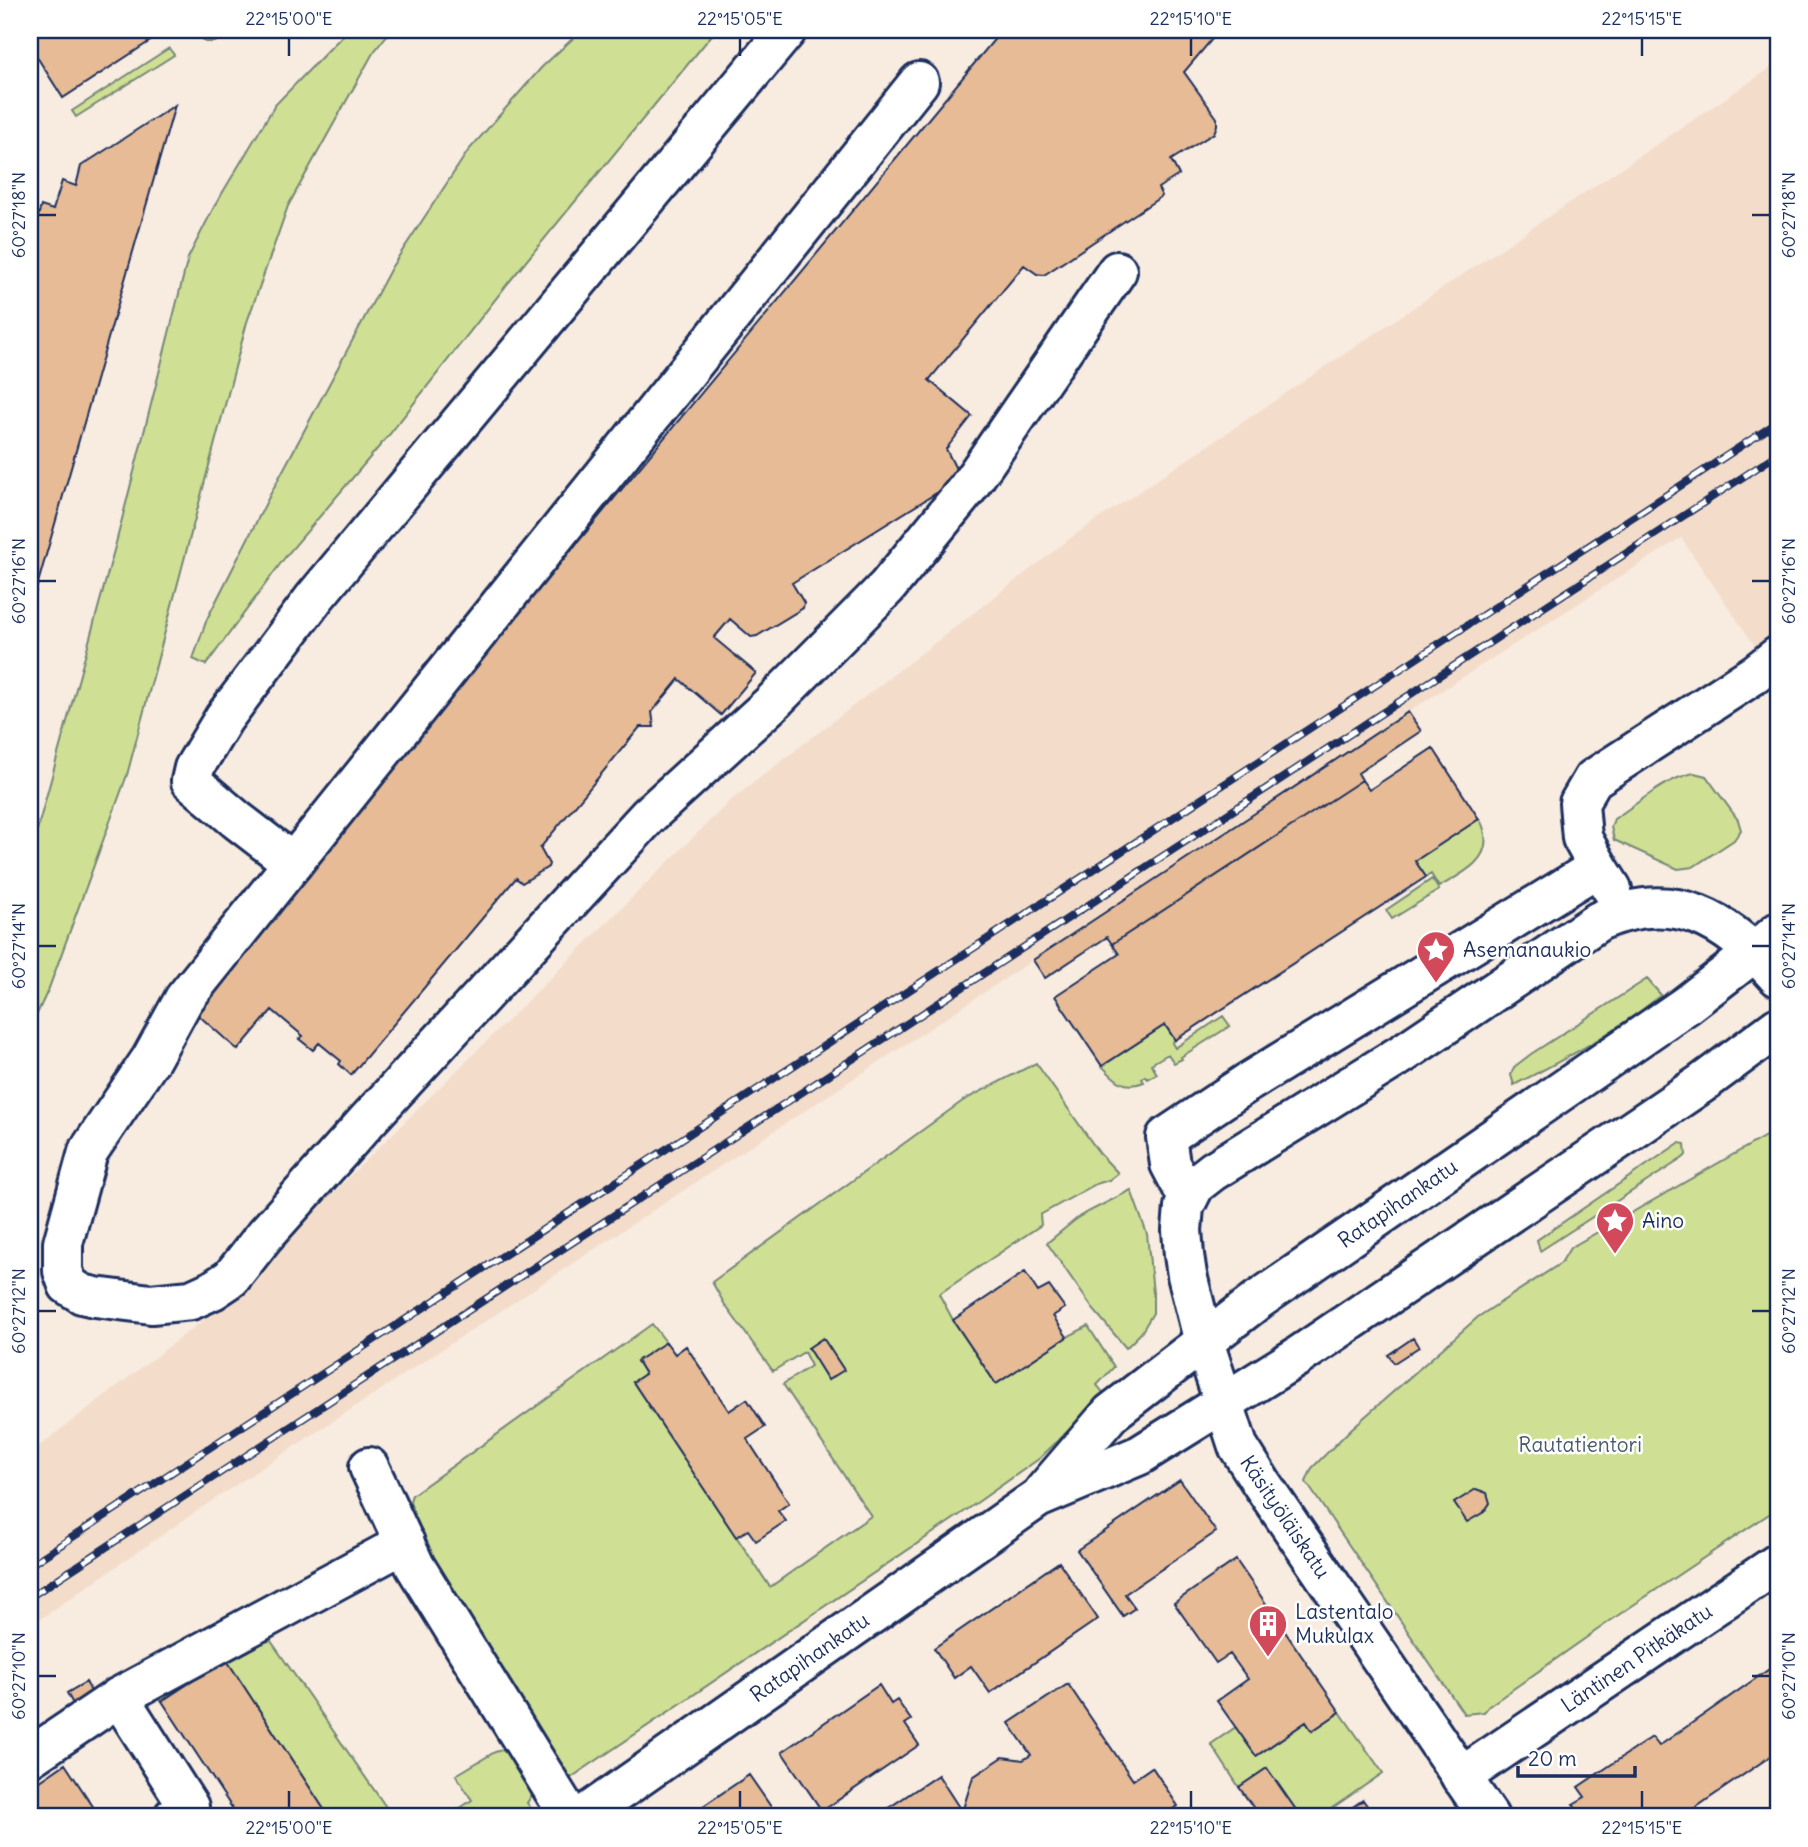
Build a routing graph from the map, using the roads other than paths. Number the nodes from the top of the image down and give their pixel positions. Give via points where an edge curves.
1 (787, 30) edge
2 (919, 82) dead end
3 (1117, 271) dead end
4 (1778, 656) edge
5 (293, 863) junction
6 (1598, 867) junction
7 (1626, 910) junction
8 (1771, 953) edge
9 (1778, 1027) edge
10 (1188, 1198) junction
11 (1204, 1342) junction
12 (1224, 1403) junction
13 (369, 1467) dead end
14 (1038, 1498) junction
15 (405, 1543) junction
16 (1778, 1563) edge
17 (119, 1697) junction
18 (30, 1757) edge
19 (1461, 1777) junction
20 (173, 1817) edge
21 (569, 1817) edge
22 (582, 1817) edge
23 (1489, 1817) edge

1 - 5 main road via 314,597 224,718 194,768 191,781
2 - 5 main road
3 - 5 main road via 967,489 887,587 771,704 649,815 367,1121 231,1278 191,1300 151,1304 82,1294 68,1285 63,1259 88,1152 184,999
4 - 6 main road via 1593,779 1579,803 1582,838
6 - 7 main road
6 - 10 main road via 1166,1137 1170,1164
7 - 8 main road via 1676,908
7 - 10 main road via 1599,921 1402,1054 1213,1171 1195,1185
8 - 11 main road, Ratapihankatu via 1685,1006 1258,1300
9 - 12 main road, Ratapihankatu via 1572,1172
10 - 11 main road, Käsityöläiskatu via 1182,1230 1184,1255
11 - 12 main road, Käsityöläiskatu
11 - 14 main road, Ratapihankatu via 1111,1413
12 - 14 main road, Ratapihankatu via 1140,1455
12 - 19 main road, Käsityöläiskatu via 1238,1446
13 - 15 main road
14 - 22 main road, Ratapihankatu
15 - 17 main road
15 - 21 main road
16 - 19 main road, Läntinen Pitkäkatu
17 - 18 main road
17 - 20 main road via 188,1807
19 - 23 main road, Käsityöläiskatu

